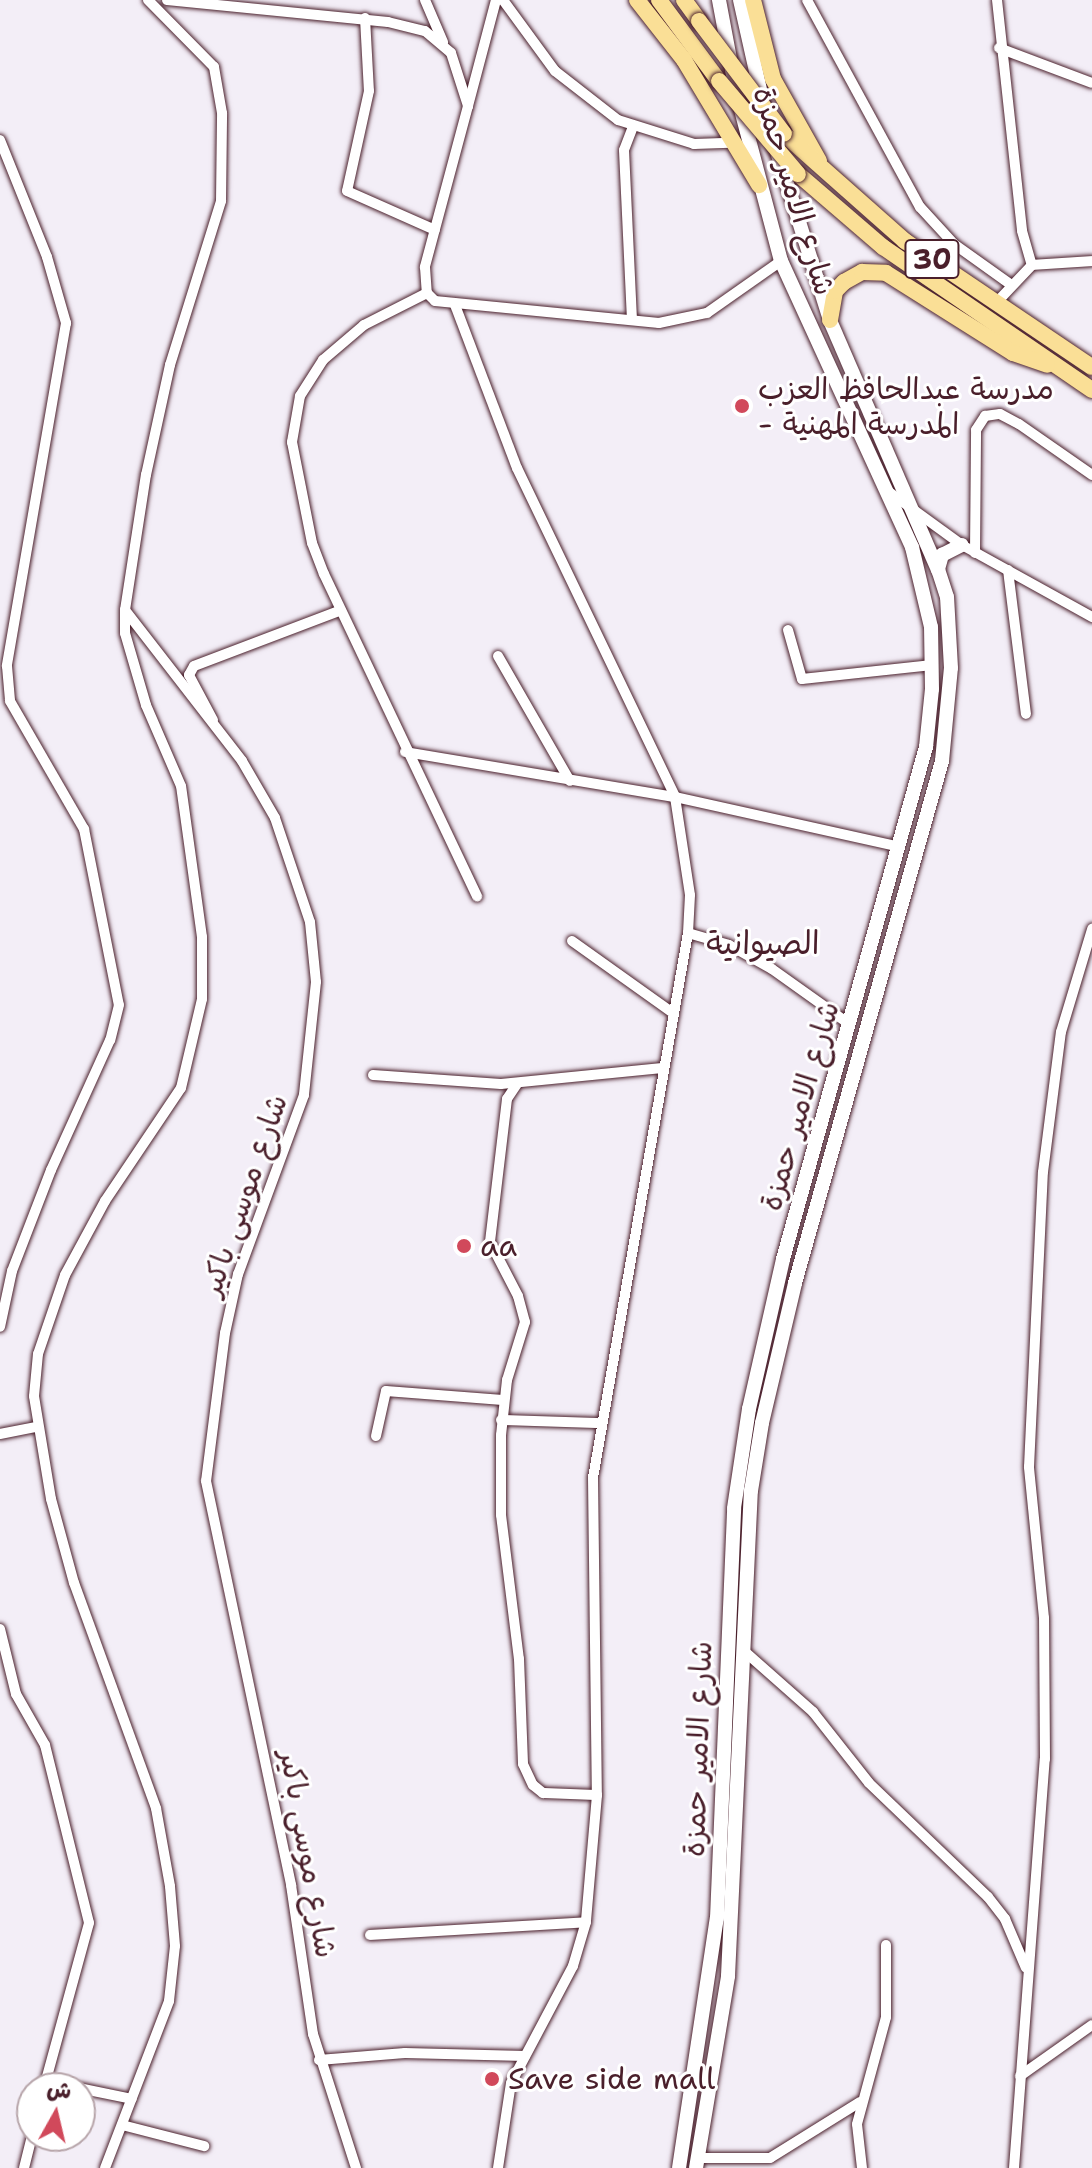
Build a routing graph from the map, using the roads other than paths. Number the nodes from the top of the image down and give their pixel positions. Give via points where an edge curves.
1 (148, 0) edge
2 (167, 0) edge
3 (425, 0) edge
4 (496, 0) edge
5 (503, 0) edge
6 (637, 0) edge
7 (659, 0) edge
8 (684, 0) edge
9 (719, 0) edge
10 (740, 0) edge
11 (753, 0) edge
12 (807, 0) edge
13 (997, 0) edge
14 (365, 18) junction
15 (444, 46) junction
16 (999, 48) junction
17 (1092, 83) edge
18 (468, 106) junction
19 (632, 129) junction
20 (0, 140) edge
21 (730, 143) junction
22 (830, 179) junction
23 (759, 185) junction
24 (435, 230) junction
25 (781, 261) junction
26 (1092, 261) edge
27 (1032, 265) junction
28 (1010, 284) junction
29 (427, 293) junction
30 (997, 302) junction
31 (455, 305) junction
32 (632, 320) junction
33 (830, 320) junction
34 (1092, 367) edge
35 (1062, 369) junction
36 (1092, 390) edge
37 (882, 433) junction
38 (863, 441) junction
39 (1092, 475) edge
40 (889, 492) junction
41 (917, 512) junction
42 (969, 549) junction
43 (938, 570) junction
44 (1008, 570) junction
45 (125, 610) junction
46 (339, 611) junction
47 (1092, 617) edge
48 (788, 630) dead end
49 (498, 656) dead end
50 (932, 665) junction
51 (5, 701) edge
52 (1026, 714) dead end
53 (215, 728) junction
54 (405, 752) junction
55 (570, 781) junction
56 (675, 797) junction
57 (900, 847) junction
58 (477, 896) dead end
59 (1092, 929) edge
60 (688, 933) junction
61 (572, 941) dead end
62 (673, 1013) junction
63 (849, 1024) junction
64 (662, 1068) junction
65 (373, 1075) dead end
66 (517, 1084) junction
67 (0, 1327) edge
68 (503, 1400) junction
69 (501, 1420) junction
70 (599, 1423) junction
71 (36, 1427) junction
72 (0, 1434) edge
73 (376, 1436) dead end
74 (0, 1629) edge
75 (743, 1650) junction
76 (722, 1767) junction
77 (740, 1768) junction
78 (597, 1795) junction
79 (586, 1922) junction
80 (370, 1935) dead end
81 (886, 1945) dead end
82 (1026, 1968) junction
83 (1092, 2025) edge
84 (525, 2056) junction
85 (319, 2060) junction
86 (48, 2072) edge
87 (1020, 2076) junction
88 (96, 2092) edge
89 (132, 2099) junction
90 (860, 2102) junction
91 (122, 2125) junction
92 (204, 2146) dead end
93 (697, 2163) edge
94 (105, 2168) edge
95 (356, 2168) edge
96 (498, 2168) edge
97 (679, 2168) edge
98 (862, 2168) edge
99 (1014, 2168) edge

1 - 45 street via 214,67 220,88 223,174 206,261 170,365
2 - 14 street
3 - 15 street
4 - 18 street
5 - 19 street via 555,71
6 - 21 main road via 684,60
7 - 35 main road, 30, bridge via 798,174 883,247
8 - 22 main road, 30, bridge via 784,134
9 - 23 main road, شارع الامير حمزة
10 - 33 main road, شارع الامير حمزة via 789,201
11 - 22 main road via 773,79
12 - 28 street via 920,207 954,244
13 - 16 street
14 - 15 street via 425,31
14 - 24 street via 369,91 347,191
15 - 18 street via 456,62
16 - 17 street
16 - 27 street via 1022,231
18 - 24 street
19 - 21 street via 694,144
19 - 32 street via 624,150
20 - 51 street via 47,257 66,323
21 - 23 main road
22 - 30 main road, 30 via 905,241
23 - 25 main road, شارع الامير حمزة
24 - 29 street via 425,267
25 - 32 street via 707,313 659,323
25 - 38 main road, شارع الامير حمزة
26 - 27 street
27 - 28 street
28 - 30 street
29 - 31 street
29 - 46 street via 401,303 341,344 323,360 300,396 292,442 295,468 312,543
30 - 34 main road, 30
31 - 32 street
31 - 56 street via 517,468
33 - 35 main road via 835,291 844,282 862,272 886,273 1013,353
33 - 37 main road, شارع الامير حمزة
35 - 36 main road, 30
37 - 38 main road
37 - 41 main road, شارع الامير حمزة
38 - 40 main road, شارع الامير حمزة
39 - 42 street via 1019,424 1000,414 985,416 976,430
40 - 41 street
40 - 50 main road, شارع الامير حمزة via 925,594
41 - 42 street
41 - 43 main road, شارع الامير حمزة
42 - 43 main road via 942,555
42 - 44 street
43 - 75 main road, شارع الامير حمزة via 950,631 942,761 775,1364 751,1491
44 - 47 street
44 - 52 street
45 - 53 street, شارع موسى باكير
45 - 71 street via 125,633 146,705 184,800 202,937 202,999 181,1088 81,1242 47,1319 38,1354
46 - 53 street via 194,666 189,675
46 - 54 street
48 - 50 street via 802,679
49 - 55 street
50 - 57 main road, شارع الامير حمزة via 926,747
51 - 67 street via 84,829 119,1005 110,1040 12,1271
53 - 85 street, شارع موسى باكير via 275,818 299,879 314,947 304,1095 238,1274 206,1465 291,1885
54 - 55 street
54 - 58 street
55 - 56 street
56 - 57 street
56 - 60 street via 689,865
57 - 63 main road, شارع الامير حمزة
59 - 82 street via 1061,1032 1043,1172 1029,1467 1044,1618 1045,1759
60 - 62 street
60 - 63 street via 729,945 772,969
61 - 62 street
62 - 64 street
63 - 76 main road, شارع الامير حمزة via 783,1259 749,1409 734,1508
64 - 66 street
64 - 70 street
65 - 66 street
66 - 68 street via 507,1099 489,1214 490,1242 518,1296 525,1322
68 - 69 street
68 - 73 street via 386,1391
69 - 70 street
69 - 78 street via 501,1515 519,1659 525,1770 543,1793
70 - 78 street via 593,1478
71 - 72 street
71 - 89 street via 74,1583 156,1808 167,1865 175,1946 169,2001
74 - 86 street via 16,1694 45,1745 89,1923
75 - 77 main road, شارع الامير حمزة
75 - 82 street via 813,1712 869,1783 988,1897 1005,1919
76 - 77 main road
76 - 97 main road, شارع الامير حمزة via 712,1969
77 - 93 main road, شارع الامير حمزة via 728,1976
78 - 79 street
79 - 80 street
79 - 84 street via 573,1966
81 - 90 street via 886,2017
82 - 87 street
83 - 87 street
84 - 85 street via 405,2053
84 - 96 street via 511,2083
85 - 95 street, شارع موسى باكير
87 - 99 street
88 - 89 street
89 - 91 street
90 - 93 street via 770,2158
90 - 98 street
91 - 92 street
91 - 94 street

